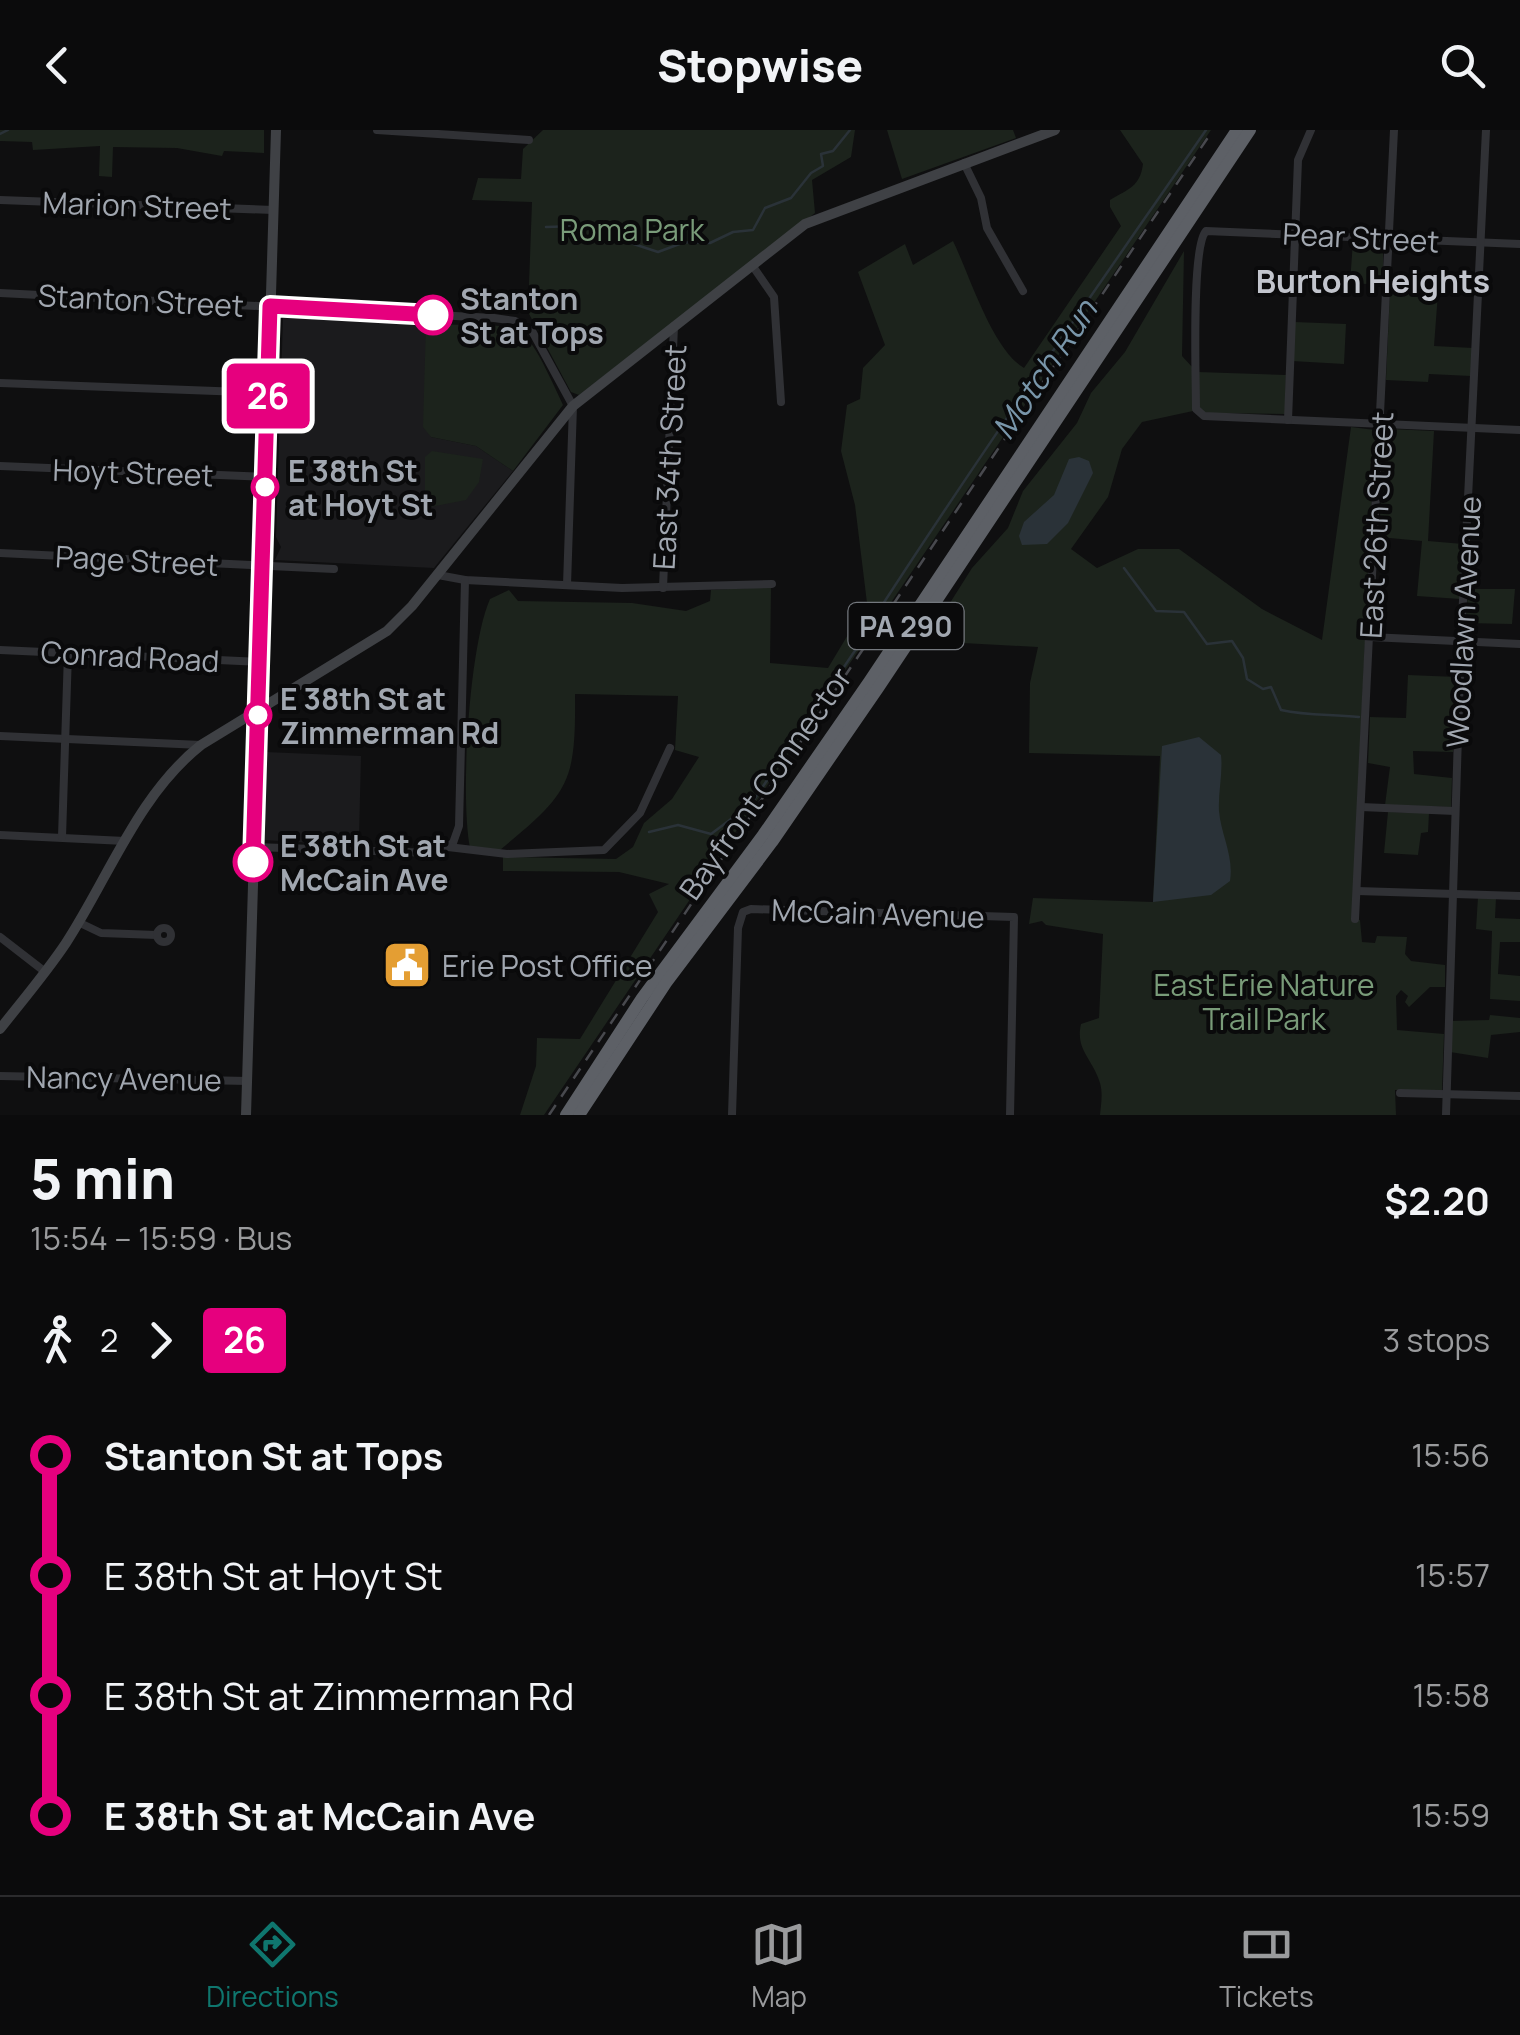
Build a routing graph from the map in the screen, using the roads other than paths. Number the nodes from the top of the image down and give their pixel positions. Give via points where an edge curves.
1 (276, 130) edge
2 (377, 130) edge
3 (1055, 130) edge
4 (1236, 130) edge
5 (1250, 130) edge
6 (1311, 130) edge
7 (1394, 130) edge
8 (1486, 130) edge
9 (395, 131) edge
10 (528, 140) dead end
11 (964, 163) junction
12 (0, 200) edge
13 (274, 210) junction
14 (1295, 234) junction
15 (1388, 238) junction
16 (1481, 242) junction
17 (1520, 244) edge
18 (752, 264) junction
19 (1023, 291) dead end
20 (0, 293) edge
21 (270, 306) junction
22 (674, 326) junction
23 (0, 383) edge
24 (268, 393) junction
25 (781, 402) dead end
26 (573, 406) junction
27 (1288, 420) junction
28 (1382, 424) junction
29 (1472, 428) junction
30 (1520, 430) edge
31 (0, 466) edge
32 (266, 477) junction
33 (0, 554) edge
34 (263, 566) junction
35 (334, 569) dead end
36 (438, 574) junction
37 (464, 580) junction
38 (772, 584) dead end
39 (567, 585) junction
40 (663, 588) junction
41 (1370, 637) junction
42 (1462, 641) junction
43 (1520, 644) edge
44 (0, 650) edge
45 (68, 653) junction
46 (260, 662) junction
47 (258, 710) junction
48 (0, 736) edge
49 (67, 740) junction
50 (201, 745) junction
51 (670, 748) dead end
52 (1361, 807) junction
53 (1455, 811) junction
54 (0, 836) edge
55 (62, 838) junction
56 (125, 841) junction
57 (254, 847) junction
58 (448, 847) junction
59 (1357, 891) junction
60 (1452, 894) junction
61 (1520, 896) edge
62 (1355, 920) dead end
63 (78, 922) junction
64 (157, 935) dead end
65 (0, 937) edge
66 (44, 971) junction
67 (0, 1029) edge
68 (0, 1076) edge
69 (248, 1081) junction
70 (1400, 1092) dead end
71 (1447, 1094) junction
72 (1520, 1096) edge
73 (246, 1115) edge
74 (566, 1115) edge
75 (579, 1115) edge
76 (732, 1115) edge
77 (1010, 1115) edge
78 (1446, 1115) edge

1 - 13 street
2 - 9 street
3 - 11 street
4 - 74 highway, Bayfront Connector / PA 290 via 869,682
5 - 75 highway, Bayfront Connector / PA 290 via 878,688
6 - 14 street via 1301,146
7 - 15 street, East 26th Street
8 - 16 street, Woodlawn Avenue
9 - 10 street
11 - 18 street via 809,221
11 - 19 street via 987,228
12 - 13 street, Marion Street
13 - 21 street
14 - 15 street, Pear Street
14 - 27 street
14 - 27 street, Pear Street via 1202,234 1195,366 1200,415
15 - 16 street, Pear Street
15 - 28 street, East 26th Street
16 - 17 street, Pear Street
16 - 29 street, Woodlawn Avenue
18 - 22 street
18 - 25 street via 774,297
20 - 21 street, Stanton Street
21 - 24 street
21 - 26 street, Stanton Street via 520,324 540,342
22 - 26 street
22 - 40 street, East 34th Street
23 - 24 street
24 - 32 street
26 - 36 street
26 - 39 street
27 - 28 street
28 - 29 street
28 - 41 street, East 26th Street
29 - 30 street
29 - 42 street, Woodlawn Avenue
31 - 32 street, Hoyt Street
32 - 34 street
33 - 34 street, Page Street
34 - 35 street, Page Street
34 - 46 street
36 - 37 street
36 - 47 street via 387,630
37 - 39 street
37 - 58 street via 458,826
38 - 40 street
39 - 40 street
41 - 42 street
41 - 52 street, East 26th Street
42 - 43 street
42 - 53 street, Woodlawn Avenue
44 - 45 street, Conrad Road
45 - 46 street, Conrad Road
45 - 49 street
46 - 47 street
47 - 50 street
47 - 57 street
48 - 49 street
49 - 50 street
49 - 55 street
50 - 56 street via 169,776
51 - 58 street via 640,813 604,850
52 - 53 street
52 - 59 street, East 26th Street
53 - 60 street, Woodlawn Avenue
54 - 55 street
55 - 56 street
56 - 63 street
57 - 58 street via 434,853
57 - 69 street
59 - 60 street
59 - 62 street, East 26th Street
60 - 61 street
60 - 71 street, Woodlawn Avenue
63 - 64 street via 102,932
63 - 66 street
65 - 66 street
66 - 67 street
68 - 69 street, Nancy Avenue
69 - 73 street
70 - 71 street
71 - 72 street
71 - 78 street, Woodlawn Avenue
76 - 77 street, McCain Avenue via 743,912 1014,917

